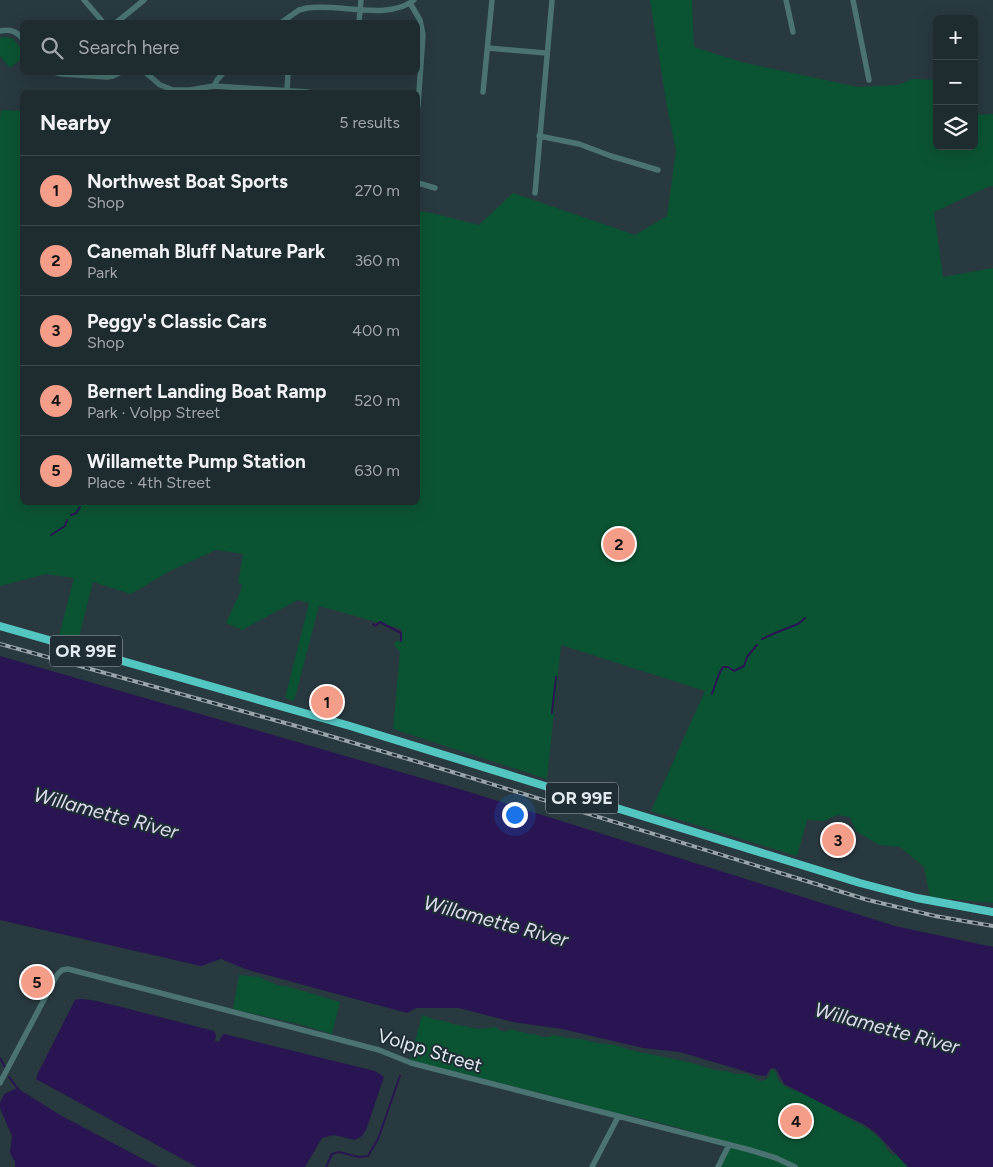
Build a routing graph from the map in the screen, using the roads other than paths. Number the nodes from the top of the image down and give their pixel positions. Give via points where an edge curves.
1 (84, 0) edge
2 (144, 0) edge
3 (361, 0) edge
4 (492, 0) edge
5 (552, 0) edge
6 (786, 0) edge
7 (853, 0) edge
8 (412, 2) edge
9 (360, 9) junction
10 (101, 20) edge
11 (119, 20) edge
12 (290, 20) edge
13 (359, 20) edge
14 (420, 20) edge
15 (420, 20) edge
16 (0, 31) edge
17 (793, 32) dead end
18 (20, 36) edge
19 (488, 48) junction
20 (546, 53) junction
21 (77, 75) edge
22 (115, 75) edge
23 (148, 75) edge
24 (221, 75) edge
25 (288, 75) edge
26 (868, 80) dead end
27 (214, 86) junction
28 (180, 90) edge
29 (180, 90) edge
30 (272, 90) edge
31 (287, 90) edge
32 (419, 90) edge
33 (483, 92) dead end
34 (539, 136) junction
35 (658, 170) dead end
36 (420, 184) edge
37 (435, 188) dead end
38 (535, 193) dead end
39 (0, 626) edge
40 (993, 912) edge
41 (0, 1083) edge
42 (618, 1117) junction
43 (730, 1145) junction
44 (592, 1167) edge
45 (718, 1167) edge
46 (795, 1167) edge

1 - 10 street
2 - 11 street
3 - 9 street
4 - 19 street
5 - 20 street
6 - 17 street
7 - 26 street
8 - 9 street via 390,10
8 - 14 street
9 - 12 street via 312,7 299,10
9 - 13 street
15 - 32 street via 423,35
16 - 18 street via 14,31
19 - 20 street
19 - 33 street
20 - 34 street
21 - 22 street
23 - 28 street via 166,88
24 - 27 street
25 - 31 street
27 - 29 street
27 - 30 street
34 - 35 street via 578,144
34 - 38 street
36 - 37 street
39 - 40 highway, OR 99E via 350,726 860,883
41 - 42 street, Volpp Street via 57,975 68,969 379,1050 411,1063
42 - 43 street, Volpp Street
42 - 44 street
43 - 45 street
43 - 46 street, Volpp Street

